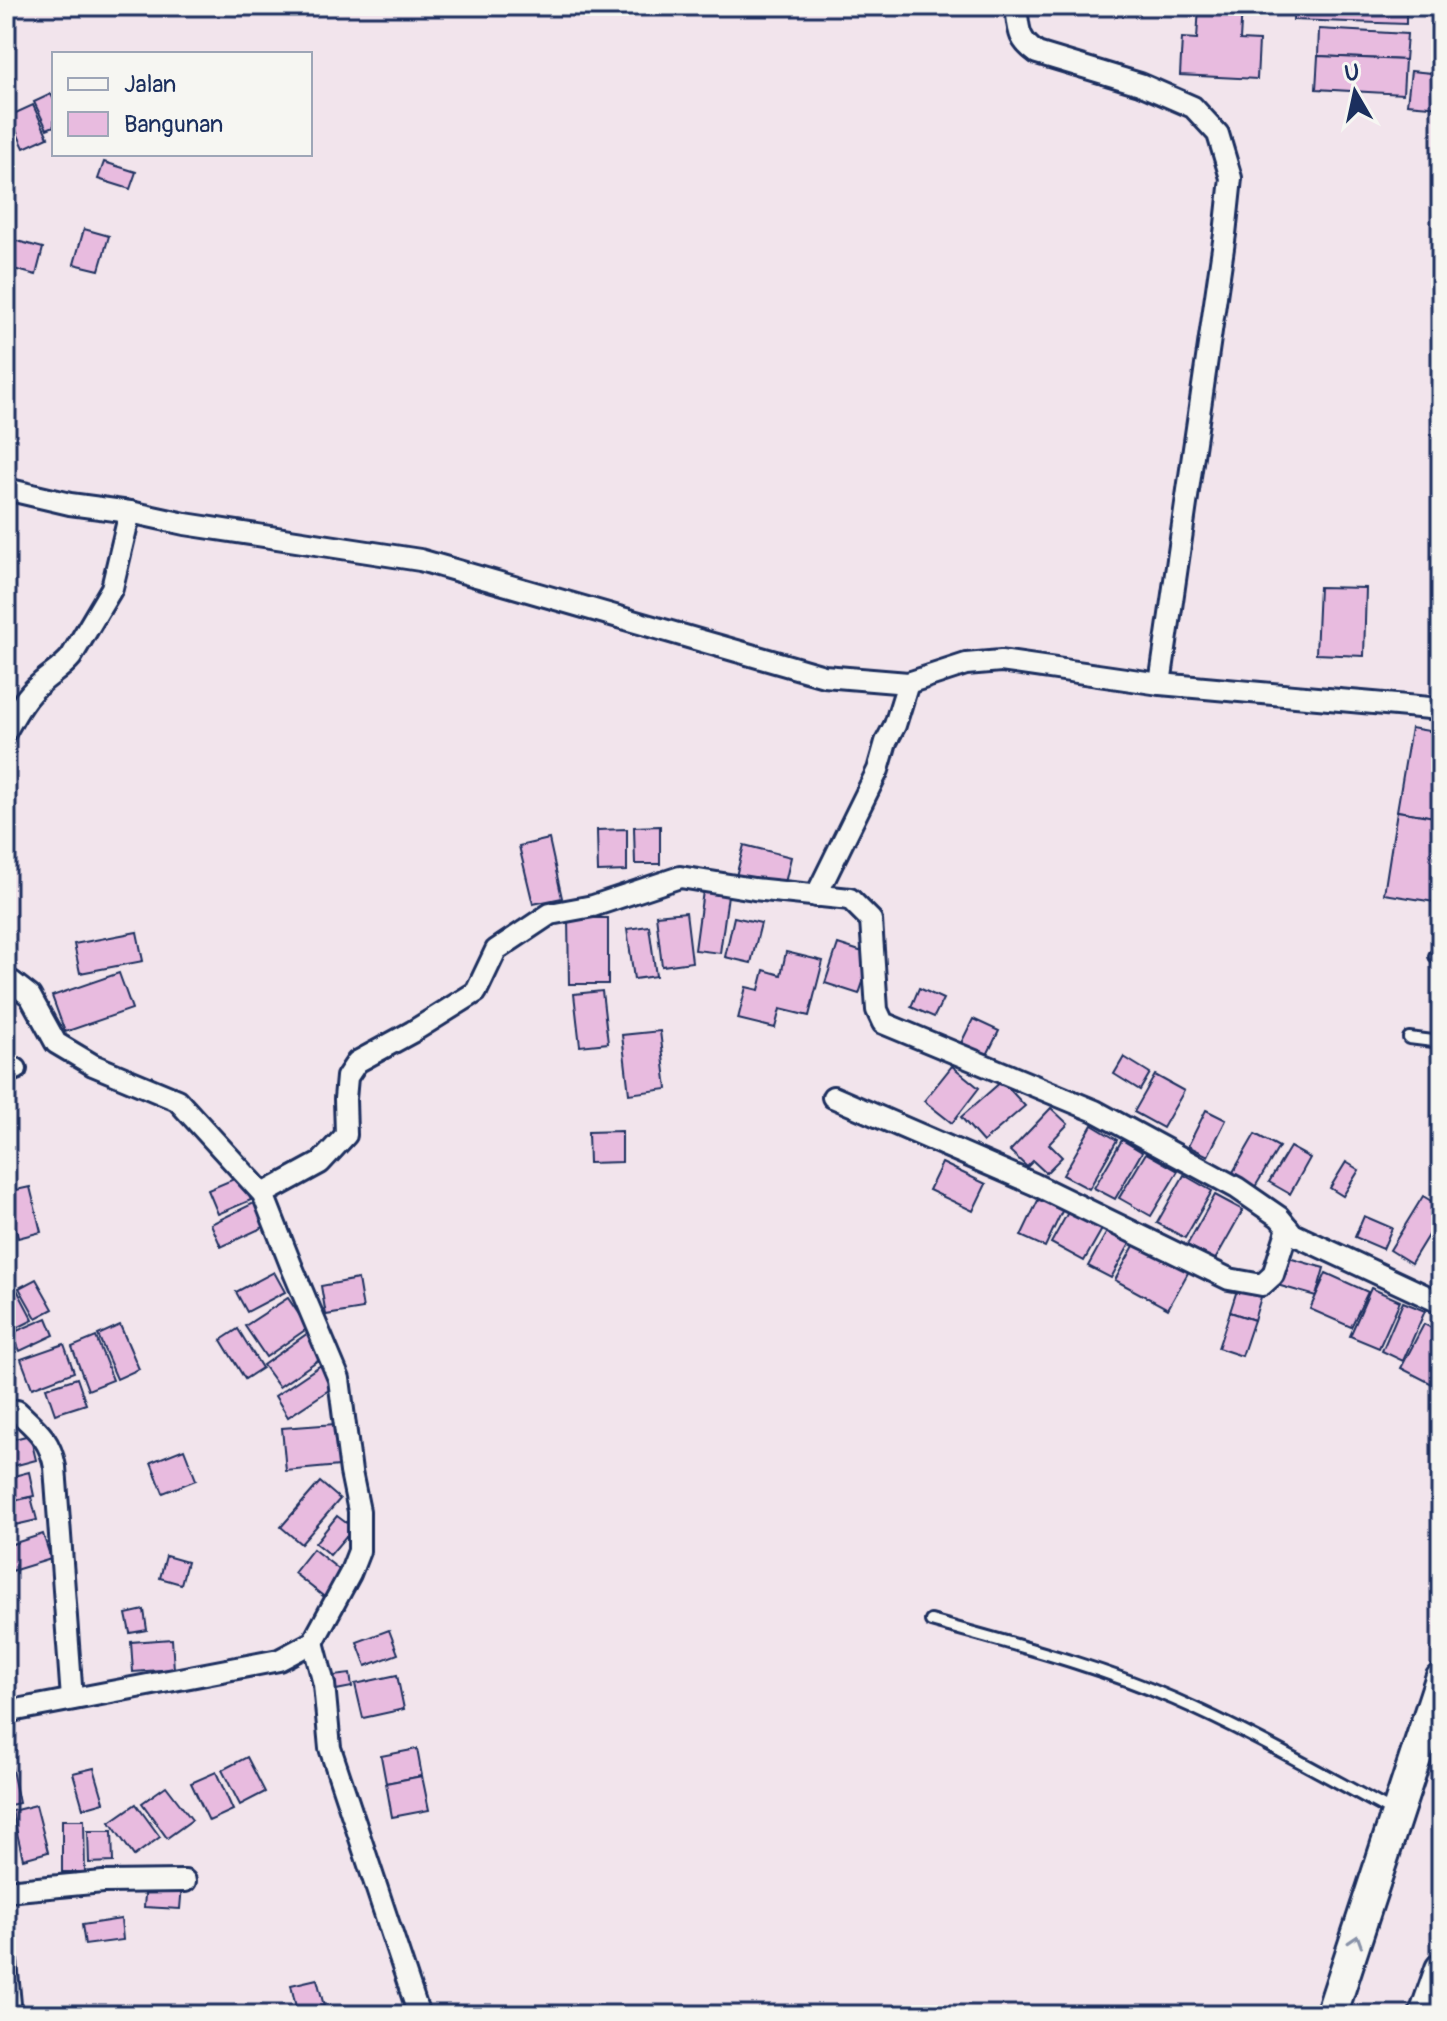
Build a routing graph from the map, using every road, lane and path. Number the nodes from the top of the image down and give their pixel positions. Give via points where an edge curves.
1 (1016, 6) edge
2 (6, 489) edge
3 (130, 512) junction
4 (908, 683) junction
5 (1160, 684) junction
6 (1441, 709) edge
7 (6, 731) edge
8 (816, 896) junction
9 (6, 980) edge
10 (1409, 1038) dead end
11 (1441, 1042) edge
12 (833, 1097) dead end
13 (263, 1194) junction
14 (1288, 1228) junction
15 (1441, 1303) edge
16 (17, 1411) dead end
17 (931, 1621) dead end
18 (313, 1642) junction
19 (1441, 1679) edge
20 (72, 1699) junction
21 (6, 1712) edge
22 (1397, 1814) junction
23 (185, 1881) dead end
24 (6, 1891) edge
25 (6, 1962) edge
26 (11, 2015) edge
27 (419, 2015) edge
28 (1331, 2015) edge

1 - 5 street via 1024,44 1037,53 1140,84 1193,107 1218,134 1231,178
2 - 3 street
3 - 4 street via 420,560 824,676
3 - 7 street via 112,588 71,657 21,703
4 - 5 street via 966,664 1001,661
4 - 8 street via 878,770
5 - 6 street
8 - 13 street via 680,877 593,906 550,914 496,950 476,992 357,1062 347,1077 346,1135 320,1163
8 - 14 street via 850,899 871,920 877,1010 883,1023 1095,1111 1237,1188
9 - 13 street via 30,996 56,1043 93,1065 177,1100
10 - 11 lane
12 - 14 street via 1034,1184 1229,1279 1262,1285 1273,1275
13 - 18 street via 339,1379 359,1511 359,1551
14 - 15 street
16 - 20 street via 52,1449
17 - 22 lane via 1069,1660 1173,1699
18 - 20 street via 279,1660
18 - 27 street via 324,1684 330,1748
19 - 22 main road
20 - 21 street
28 -> 22 main road
23 - 24 street
25 - 26 street

